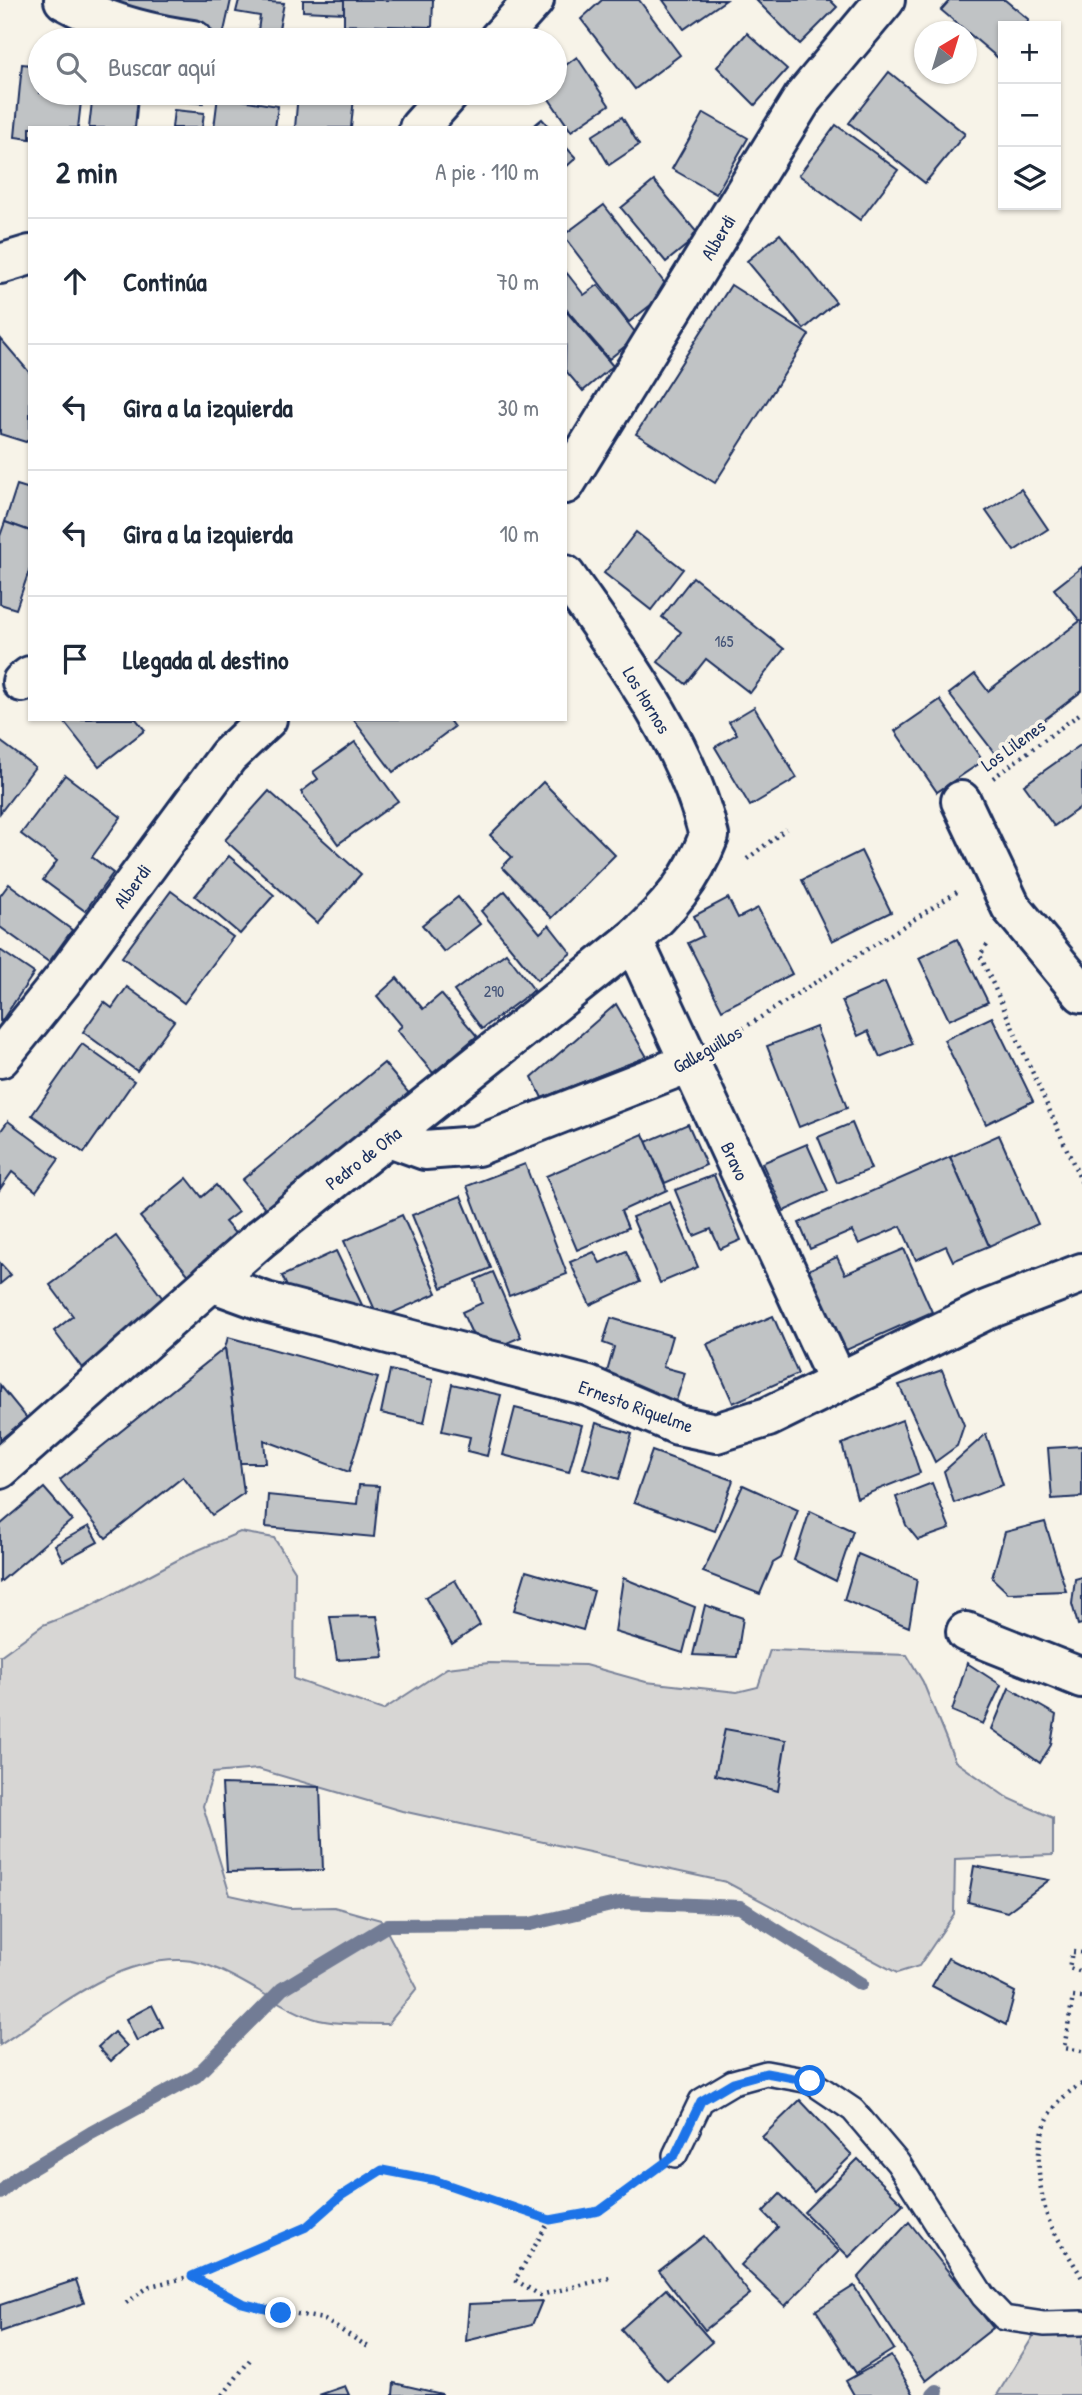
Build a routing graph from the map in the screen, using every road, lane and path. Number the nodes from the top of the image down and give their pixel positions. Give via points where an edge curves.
1 (64, 0) edge
2 (534, 0) edge
3 (885, 0) edge
4 (130, 28) edge
5 (509, 28) edge
6 (439, 105) edge
7 (421, 126) edge
8 (28, 256) edge
9 (0, 264) edge
10 (567, 481) edge
11 (567, 578) edge
12 (1082, 712) edge
13 (265, 721) edge
14 (961, 801) joint
15 (709, 836) joint
16 (1006, 897) junction
17 (633, 940) junction
18 (1082, 993) edge
19 (0, 1058) edge
20 (689, 1063) junction
21 (389, 1137) junction
22 (1082, 1183) edge
23 (1082, 1273) edge
24 (211, 1282) junction
25 (838, 1382) junction
26 (0, 1469) edge
27 (966, 1632) dead end
28 (1082, 1678) edge
29 (1082, 1953) edge
30 (1082, 1972) edge
31 (1082, 1998) edge
32 (1082, 2051) edge
33 (1082, 2084) edge
34 (675, 2155) joint
35 (550, 2220) junction
36 (192, 2276) junction
37 (614, 2277) dead end
38 (1082, 2278) edge
39 (126, 2303) dead end
40 (1082, 2323) edge
41 (370, 2348) dead end
42 (253, 2357) dead end
43 (223, 2395) edge

1 - 4 street
2 - 5 street
3 - 10 street, Alberdi via 803,98
6 - 7 street
8 - 9 street
11 - 15 street, Los Hornos via 656,712 691,779
12 - 14 path, Los Lilenes
13 - 19 street, Alberdi via 228,756
14 - 16 street
15 - 17 street, Pedro de Oña via 683,889
16 - 18 street
16 - 20 path, Galleguillos via 958,891
16 - 22 path via 980,955
17 - 20 street, Bravo
17 - 21 street, Pedro de Oña
20 - 21 street, Galleguillos via 477,1146 425,1150
20 - 25 street, Bravo
21 - 24 street, Pedro de Oña
23 - 25 street, Ernesto Riquelme via 984,1311
24 - 25 street, Ernesto Riquelme via 265,1302 588,1387 678,1425 716,1433 768,1417
24 - 26 street, Pedro de Oña
27 - 28 street
29 - 30 path via 1072,1952 1069,1968
31 - 32 path via 1073,1997 1064,2048
33 - 38 path via 1048,2115 1037,2154 1046,2214
34 - 35 path via 599,2211
34 - 40 lane via 701,2101 733,2082 766,2073 810,2081 853,2110 898,2163 983,2296 1004,2318
35 - 36 path via 434,2180 382,2170 341,2196 306,2227
35 - 37 path via 515,2280 540,2295
36 - 39 path via 150,2286
36 - 41 path via 242,2303 323,2319
42 - 43 path

